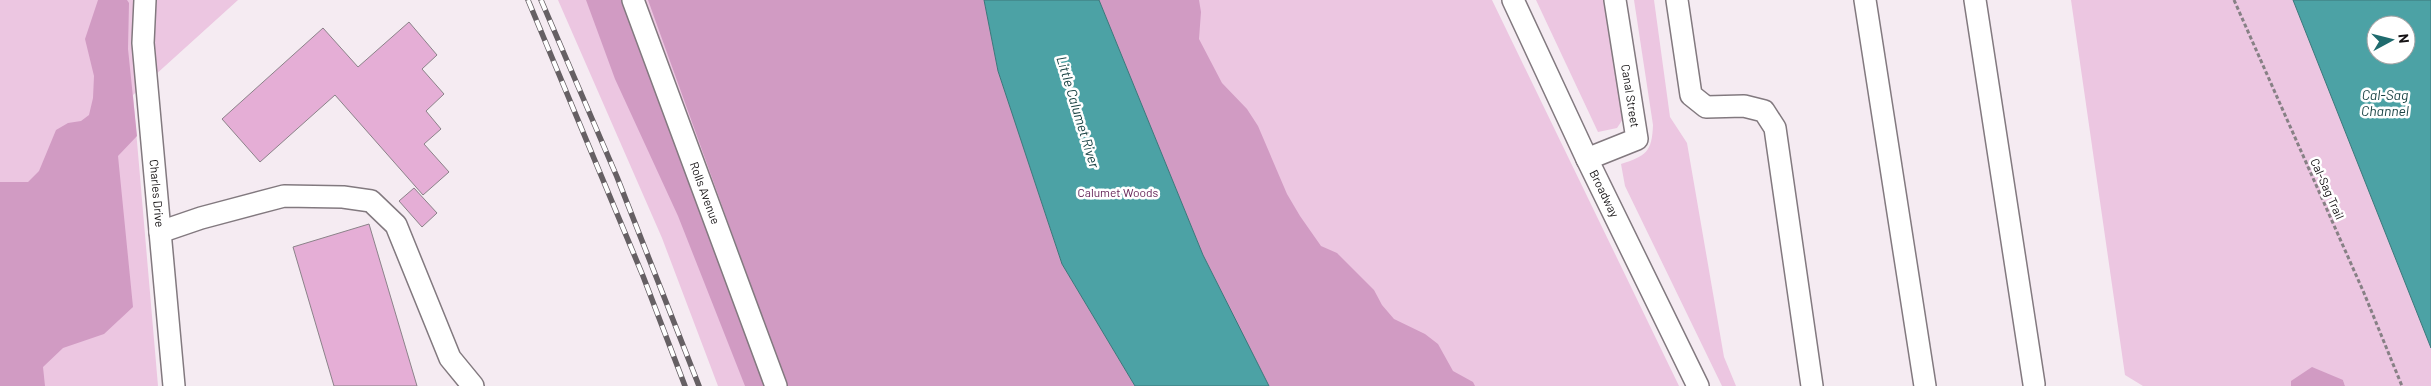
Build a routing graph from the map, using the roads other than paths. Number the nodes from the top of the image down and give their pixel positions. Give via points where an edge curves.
1 (145, 0) edge
2 (633, 0) edge
3 (1513, 0) edge
4 (1615, 0) edge
5 (1677, 0) edge
6 (1865, 0) edge
7 (1975, 0) edge
8 (1587, 159) junction
9 (160, 232) junction
10 (2031, 385) edge
11 (174, 386) edge
12 (474, 386) edge
13 (776, 386) edge
14 (1698, 386) edge
15 (1812, 386) edge
16 (1925, 386) edge

1 - 9 street, Charles Drive via 143,43
2 - 13 street, Rolls Avenue
3 - 8 street, Broadway
4 - 8 street, Canal Street via 1637,139
5 - 15 street via 1691,95 1706,107 1744,106 1764,111 1775,128
6 - 16 street
7 - 10 street
8 - 14 street, Broadway
9 - 11 street, Charles Drive
9 - 12 street via 284,196 370,201 396,225 450,358

